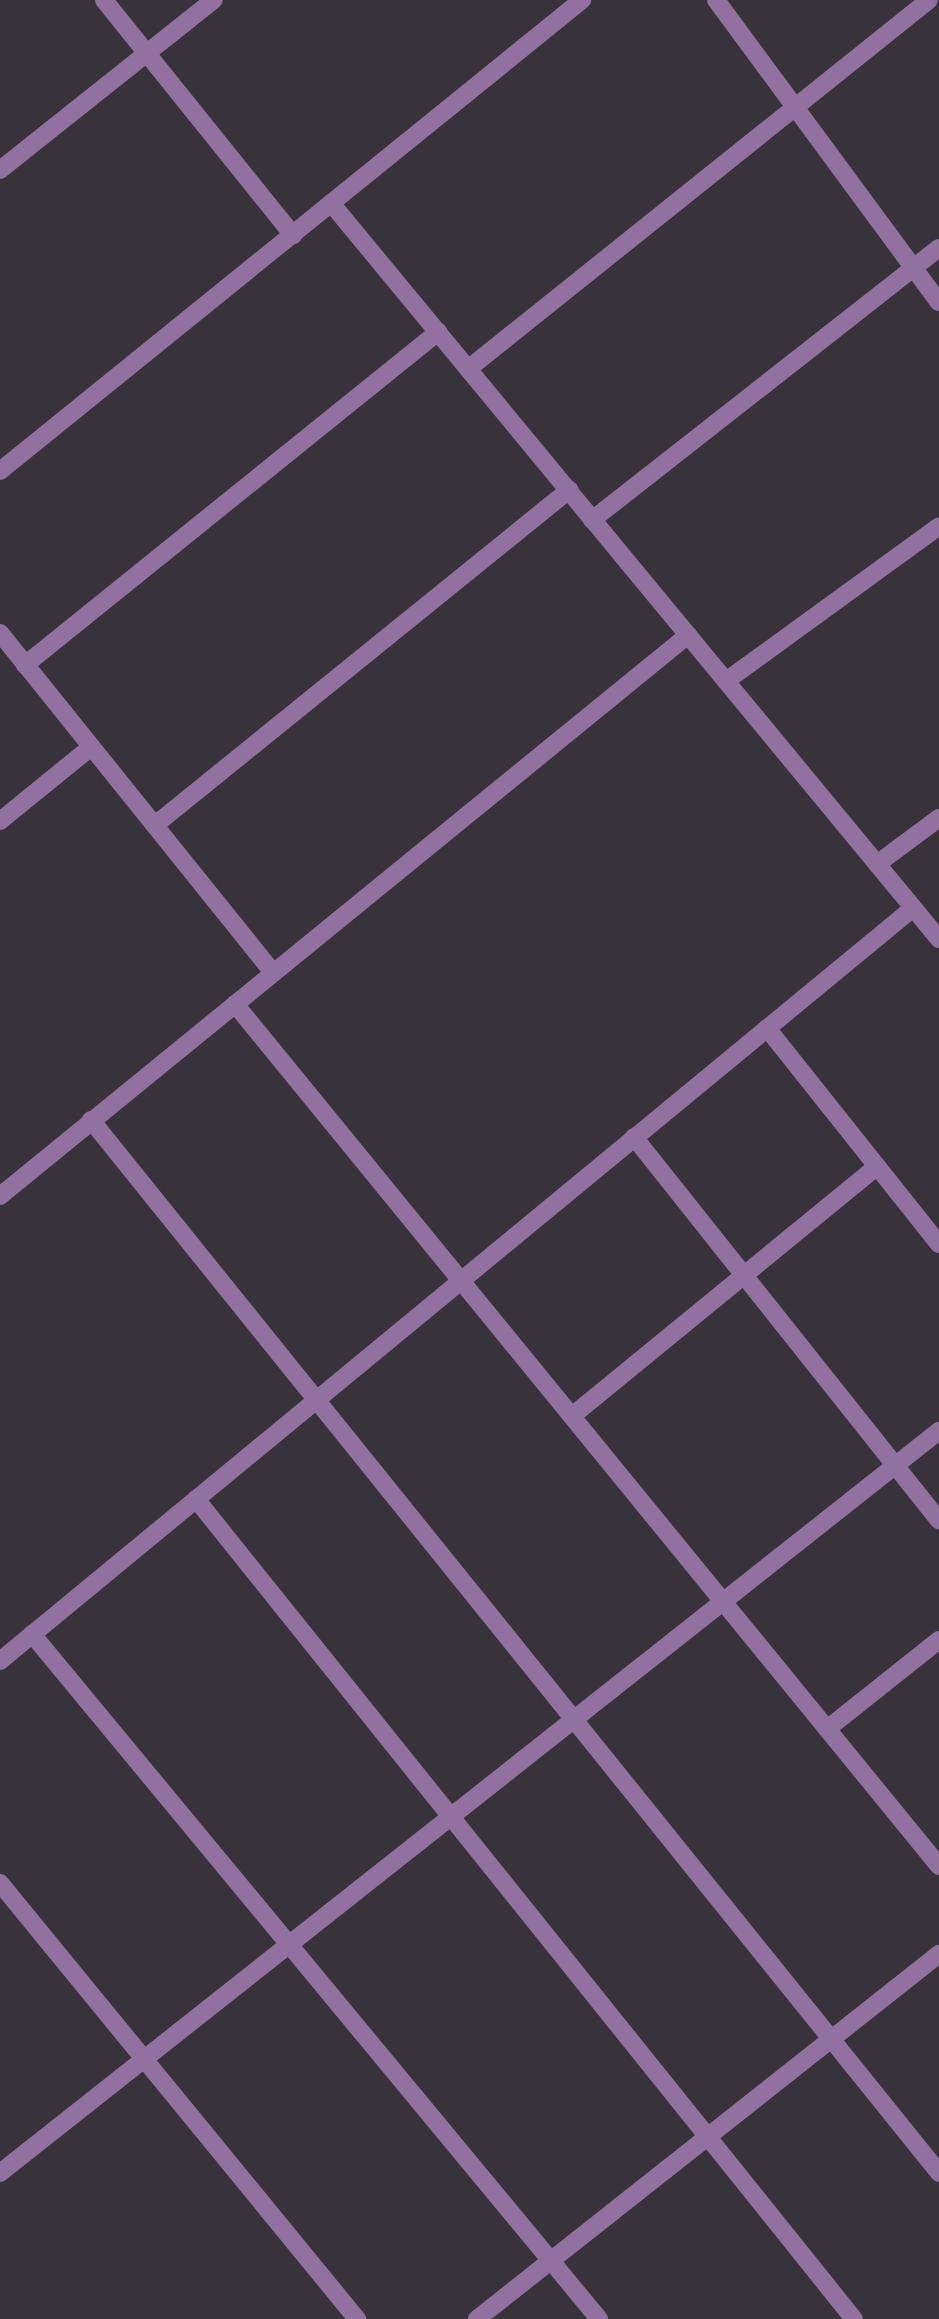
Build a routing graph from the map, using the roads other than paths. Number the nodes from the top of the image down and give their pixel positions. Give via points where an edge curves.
1 (104, 0) edge
2 (214, 0) edge
3 (582, 0) edge
4 (716, 0) edge
5 (929, 0) edge
6 (147, 53) junction
7 (795, 108) junction
8 (0, 170) edge
9 (331, 203) junction
10 (293, 235) junction
11 (939, 248) edge
12 (914, 268) junction
13 (939, 302) edge
14 (438, 332) junction
15 (468, 369) junction
16 (0, 471) edge
17 (569, 491) junction
18 (592, 520) junction
19 (939, 526) edge
20 (0, 633) edge
21 (688, 635) junction
22 (25, 665) junction
23 (726, 681) junction
24 (91, 747) junction
25 (939, 818) edge
26 (0, 821) edge
27 (155, 825) junction
28 (877, 864) junction
29 (913, 908) junction
30 (939, 939) edge
31 (273, 973) junction
32 (235, 1004) junction
33 (767, 1028) junction
34 (91, 1120) junction
35 (634, 1137) junction
36 (877, 1166) junction
37 (0, 1196) edge
38 (939, 1244) edge
39 (744, 1275) junction
40 (461, 1280) junction
41 (316, 1399) junction
42 (572, 1416) junction
43 (939, 1430) edge
44 (895, 1465) junction
45 (195, 1499) junction
46 (939, 1520) edge
47 (723, 1601) junction
48 (32, 1634) junction
49 (939, 1640) edge
50 (0, 1661) edge
51 (574, 1719) junction
52 (827, 1729) junction
53 (450, 1817) junction
54 (939, 1866) edge
55 (0, 1883) edge
56 (289, 1945) junction
57 (939, 1954) edge
58 (831, 2039) junction
59 (144, 2059) junction
60 (708, 2137) junction
61 (0, 2173) edge
62 (939, 2173) edge
63 (551, 2261) junction
64 (357, 2319) edge
65 (477, 2319) edge
66 (599, 2319) edge
67 (854, 2319) edge

1 - 6 street
2 - 6 street
3 - 9 street
4 - 7 street
5 - 7 street
6 - 8 street
6 - 10 street
7 - 12 street
7 - 15 street
9 - 10 street
9 - 14 street
10 - 16 street
11 - 12 street
12 - 13 street
12 - 18 street
14 - 15 street
14 - 22 street
15 - 17 street
17 - 18 street
17 - 27 street
18 - 21 street
19 - 23 street
20 - 22 street
21 - 23 street
21 - 31 street
22 - 24 street
23 - 28 street
24 - 26 street
24 - 27 street
25 - 28 street
27 - 31 street
28 - 29 street
29 - 30 street
29 - 33 street
31 - 32 street
32 - 34 street
32 - 40 street
33 - 35 street
33 - 36 street
34 - 37 street
34 - 41 street
35 - 39 street
35 - 40 street
36 - 38 street
36 - 39 street
39 - 42 street
39 - 44 street
40 - 41 street
40 - 42 street
41 - 45 street
41 - 51 street
42 - 47 street
43 - 44 street
44 - 46 street
44 - 47 street
45 - 48 street
45 - 53 street
47 - 51 street
47 - 52 street
48 - 50 street
48 - 56 street
49 - 52 street
51 - 53 street
51 - 58 street
52 - 54 street
53 - 56 street
53 - 60 street
55 - 59 street
56 - 59 street
56 - 63 street
57 - 58 street
58 - 60 street
58 - 62 street
59 - 61 street
59 - 64 street
60 - 63 street
60 - 67 street
63 - 65 street
63 - 66 street

